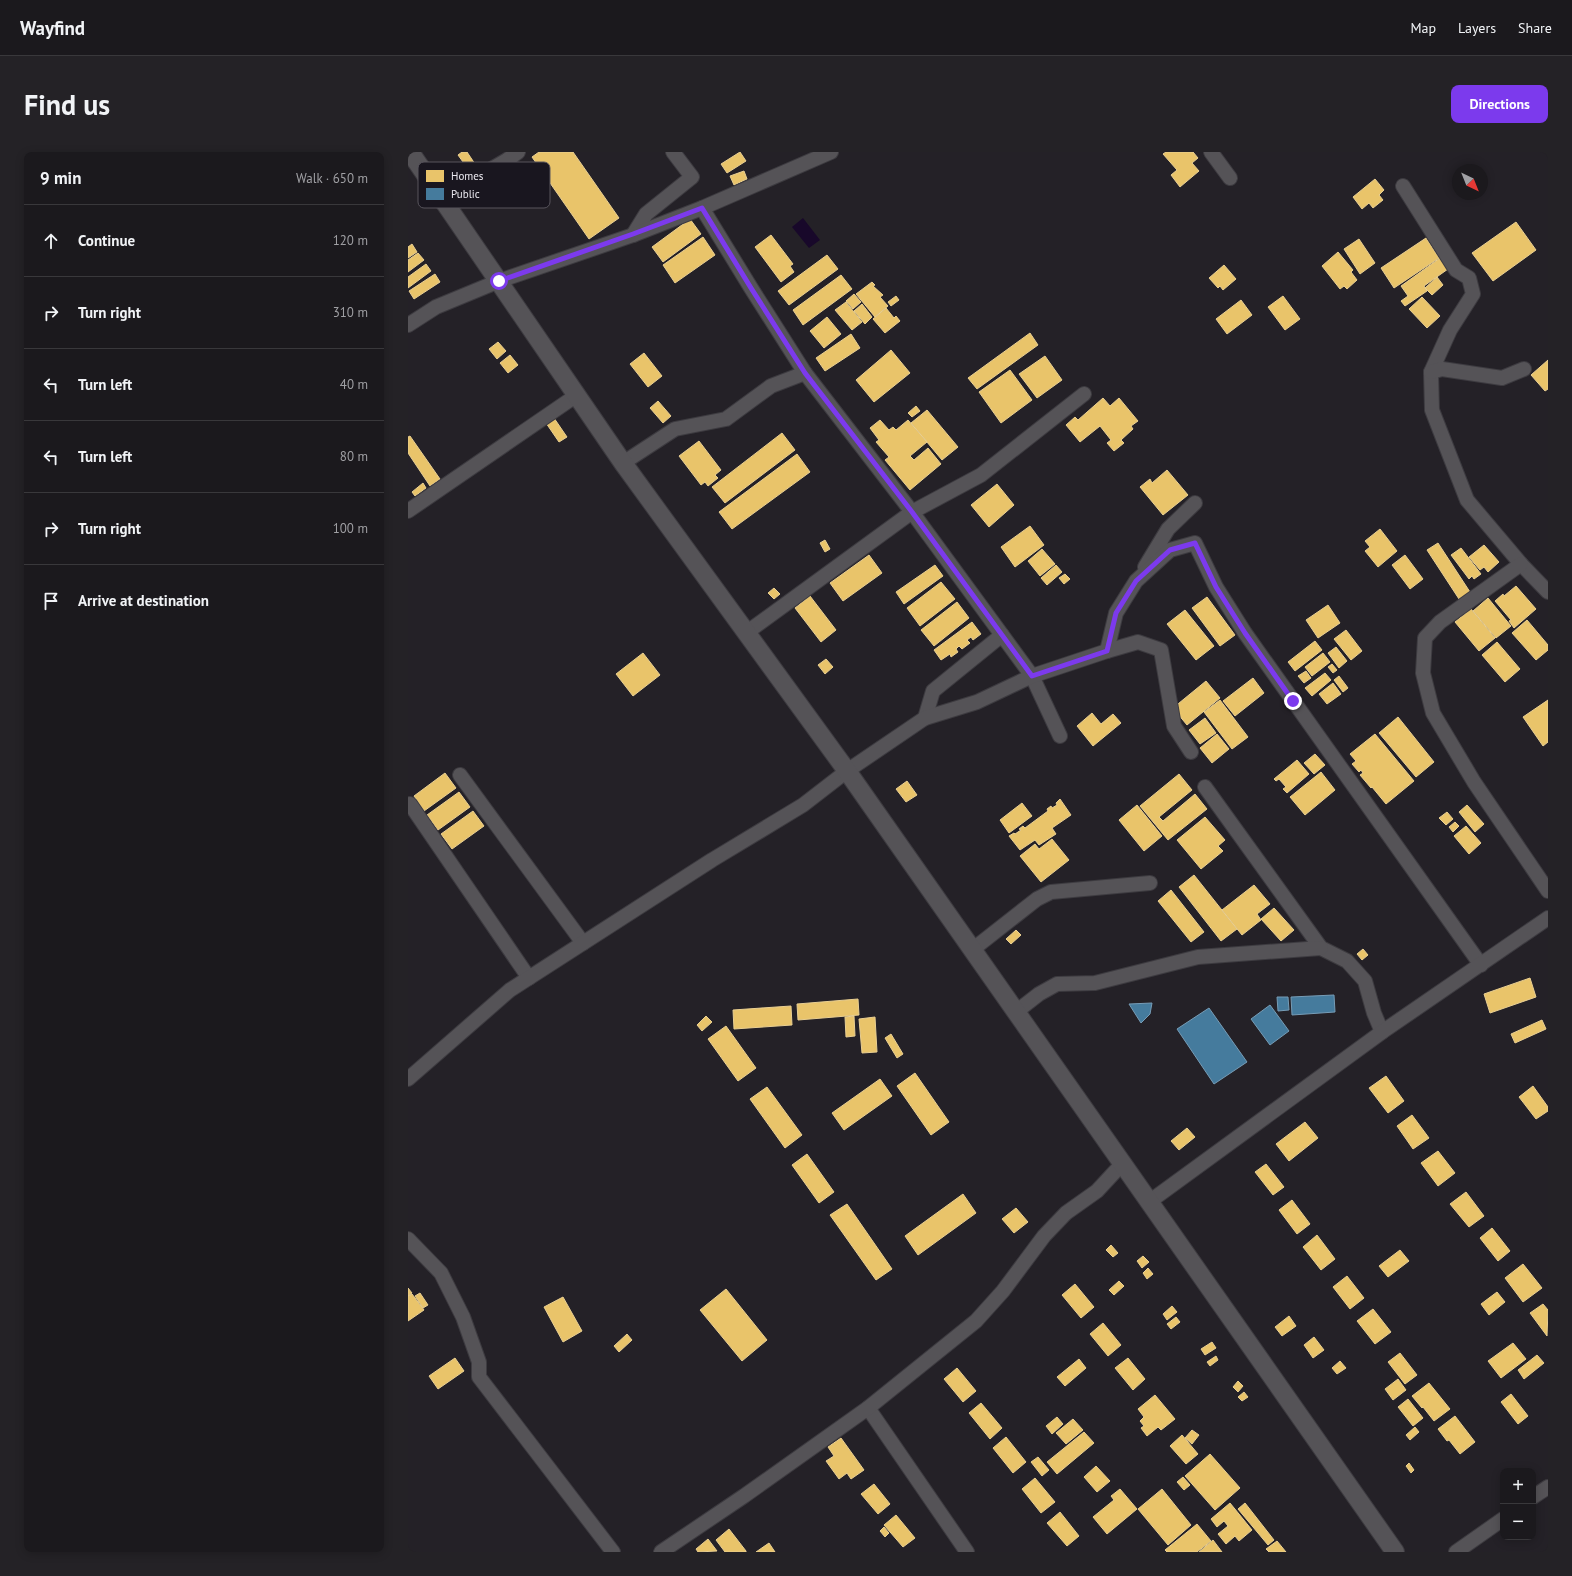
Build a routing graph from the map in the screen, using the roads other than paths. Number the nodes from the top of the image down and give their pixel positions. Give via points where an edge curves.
1 (410, 152) edge
2 (518, 152) edge
3 (674, 152) edge
4 (831, 152) edge
5 (1212, 152) edge
6 (504, 162) edge
7 (418, 164) edge
8 (1230, 178) dead end
9 (1403, 186) dead end
10 (449, 208) edge
11 (702, 208) junction
12 (633, 234) junction
13 (499, 281) junction
14 (408, 325) edge
15 (1524, 369) dead end
16 (1431, 372) junction
17 (805, 373) junction
18 (1084, 394) dead end
19 (577, 395) junction
20 (623, 463) junction
21 (1195, 503) dead end
22 (408, 511) edge
23 (912, 512) junction
24 (1521, 564) junction
25 (1136, 581) junction
26 (1548, 592) edge
27 (746, 633) junction
28 (1002, 635) junction
29 (1107, 651) junction
30 (1032, 676) junction
31 (925, 718) junction
32 (1060, 736) dead end
33 (1191, 752) dead end
34 (847, 771) junction
35 (460, 775) dead end
36 (1205, 787) dead end
37 (410, 804) dead end
38 (1150, 883) dead end
39 (1548, 892) edge
40 (1548, 918) edge
41 (583, 943) junction
42 (1321, 948) junction
43 (972, 950) junction
44 (1481, 965) junction
45 (529, 978) junction
46 (1016, 1012) junction
47 (1382, 1032) junction
48 (408, 1079) edge
49 (1122, 1164) junction
50 (1149, 1202) junction
51 (408, 1240) edge
52 (868, 1408) junction
53 (1548, 1487) edge
54 (1536, 1495) edge
55 (1500, 1521) edge
56 (613, 1552) edge
57 (661, 1552) edge
58 (967, 1552) edge
59 (1395, 1552) edge
60 (1456, 1552) edge

1 - 7 street
2 - 6 street
3 - 12 street via 692,177 646,214
4 - 11 street
5 - 8 street
9 - 16 street via 1456,270 1469,278 1473,294 1450,330
10 - 13 street
11 - 12 street
11 - 17 street
12 - 13 street
13 - 14 street via 436,307
13 - 19 street
15 - 16 street via 1502,378 1442,370
16 - 24 street via 1432,410 1467,500
17 - 20 street via 771,386 726,419 675,429
17 - 23 street
18 - 23 street via 981,475
19 - 20 street
19 - 22 street
20 - 27 street
21 - 25 street via 1168,529
23 - 27 street
23 - 28 street
24 - 26 street
24 - 39 street via 1440,622 1425,638 1423,673 1433,713 1474,782
25 - 29 street via 1116,613
25 - 44 street via 1170,550 1195,543 1216,587 1245,633
27 - 34 street
28 - 30 street
28 - 31 street via 933,691
29 - 30 street
29 - 33 street via 1138,642 1161,650 1174,726
30 - 31 street via 977,702
30 - 32 street
31 - 34 street
34 - 41 street via 803,805
34 - 43 street
35 - 41 street
36 - 42 street
37 - 45 street
38 - 43 street via 1051,892 1037,899
40 - 44 street
41 - 45 street
42 - 46 street via 1198,957 1095,983 1057,984
42 - 47 street via 1347,961 1365,981
43 - 46 street
44 - 47 street
45 - 48 street via 510,990
46 - 49 street
47 - 50 street
49 - 50 street
49 - 52 street via 1097,1191 1066,1213 1044,1236 1003,1291 976,1321
50 - 59 street
51 - 56 street via 441,1273 463,1317 479,1362 479,1377
52 - 57 street
52 - 58 street
53 - 54 street
55 - 60 street

